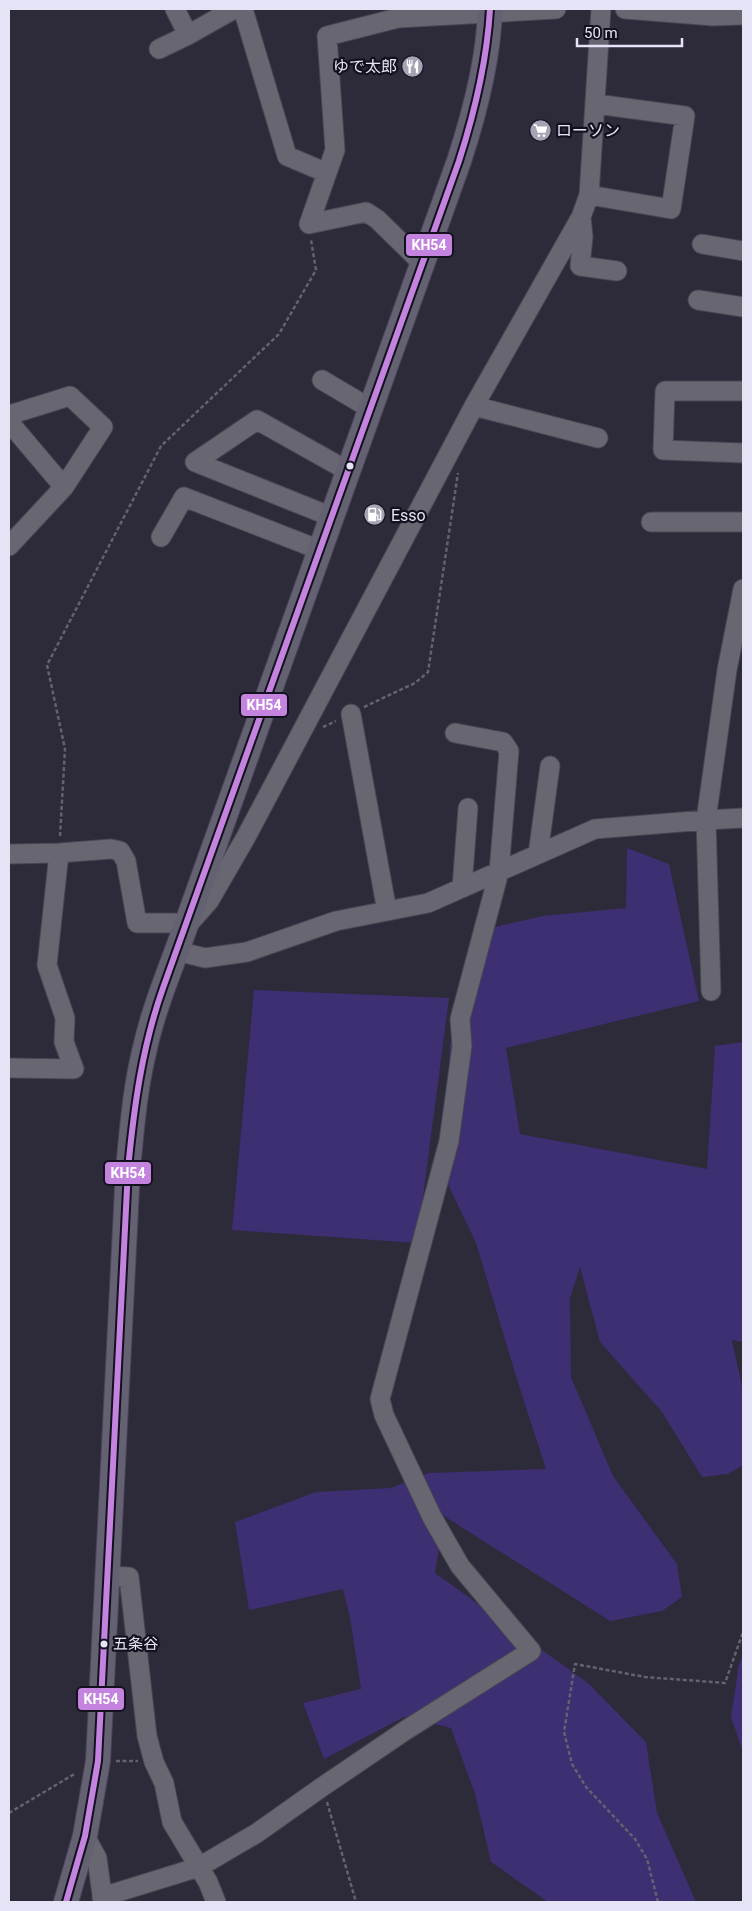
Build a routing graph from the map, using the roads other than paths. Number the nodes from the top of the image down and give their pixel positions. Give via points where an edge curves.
1 (175, 9) edge
2 (234, 9) edge
3 (243, 9) edge
4 (556, 9) edge
5 (600, 9) edge
6 (626, 9) edge
7 (490, 10) edge
8 (397, 13) edge
9 (743, 16) edge
10 (188, 35) junction
11 (159, 49) dead end
12 (596, 104) junction
13 (327, 173) junction
14 (589, 196) junction
15 (582, 217) junction
16 (702, 244) dead end
17 (743, 251) edge
18 (422, 263) junction
19 (617, 270) dead end
20 (698, 300) dead end
21 (743, 306) edge
22 (322, 380) dead end
23 (743, 391) edge
24 (474, 406) junction
25 (371, 408) junction
26 (9, 415) edge
27 (9, 422) edge
28 (598, 438) dead end
29 (743, 453) edge
30 (348, 470) junction
31 (64, 487) junction
32 (332, 517) junction
33 (651, 522) dead end
34 (743, 522) edge
35 (11, 537) edge
36 (161, 537) dead end
37 (320, 550) junction
38 (743, 588) edge
39 (735, 670) edge
40 (351, 714) road end
41 (455, 733) dead end
42 (550, 766) dead end
43 (468, 808) dead end
44 (743, 818) edge
45 (706, 820) junction
46 (59, 853) junction
47 (9, 854) edge
48 (538, 854) junction
49 (499, 872) junction
50 (462, 888) junction
51 (387, 911) junction
52 (185, 928) junction
53 (177, 951) junction
54 (712, 991) dead end
55 (9, 1068) edge
56 (108, 1576) junction
57 (85, 1836) junction
58 (199, 1867) junction
59 (102, 1900) edge
60 (66, 1902) edge
61 (216, 1902) edge

1 - 10 street
2 - 10 street
3 - 13 street via 287,156
4 - 7 street
5 - 12 street
6 - 9 street
7 - 8 street
7 - 18 main road via 473,118
8 - 13 street via 327,36 335,150
10 - 11 street
12 - 14 street
12 - 14 street via 685,116 671,209
13 - 18 street via 309,224 366,212
14 - 15 street
15 - 19 street via 580,266
15 - 24 street
16 - 17 street
18 - 25 main road
20 - 21 street
22 - 25 street
23 - 29 street via 665,391 663,450
24 - 28 street
24 - 52 street via 246,837 209,901
25 - 30 main road
26 - 31 street via 70,396 103,427
27 - 31 street
30 - 32 main road
30 - 32 street via 257,420 195,462
31 - 35 street
32 - 37 main road
33 - 34 street
36 - 37 street via 184,497
37 - 52 main road
38 - 39 street
39 - 45 street
40 - 51 street
41 - 49 street via 503,742 509,751
42 - 48 street
43 - 50 street
44 - 45 street
45 - 48 street via 595,829
45 - 54 street
46 - 47 street
46 - 52 street via 120,851 126,861 138,923 175,923
46 - 55 street via 47,965 65,1018 64,1042 74,1070
48 - 49 street
49 - 50 street
49 - 58 street via 460,1019 462,1046 449,1141 380,1400 432,1517 460,1566 531,1651 406,1730 257,1834
50 - 51 street via 428,903
51 - 53 street via 336,921 247,952 205,958
52 - 53 main road
53 - 56 main road via 145,1048 133,1109
56 - 57 main road via 98,1761
56 - 58 street via 129,1577 147,1736 164,1783 172,1822
57 - 59 street via 97,1858
57 - 60 main road
58 - 59 street
58 - 61 street

